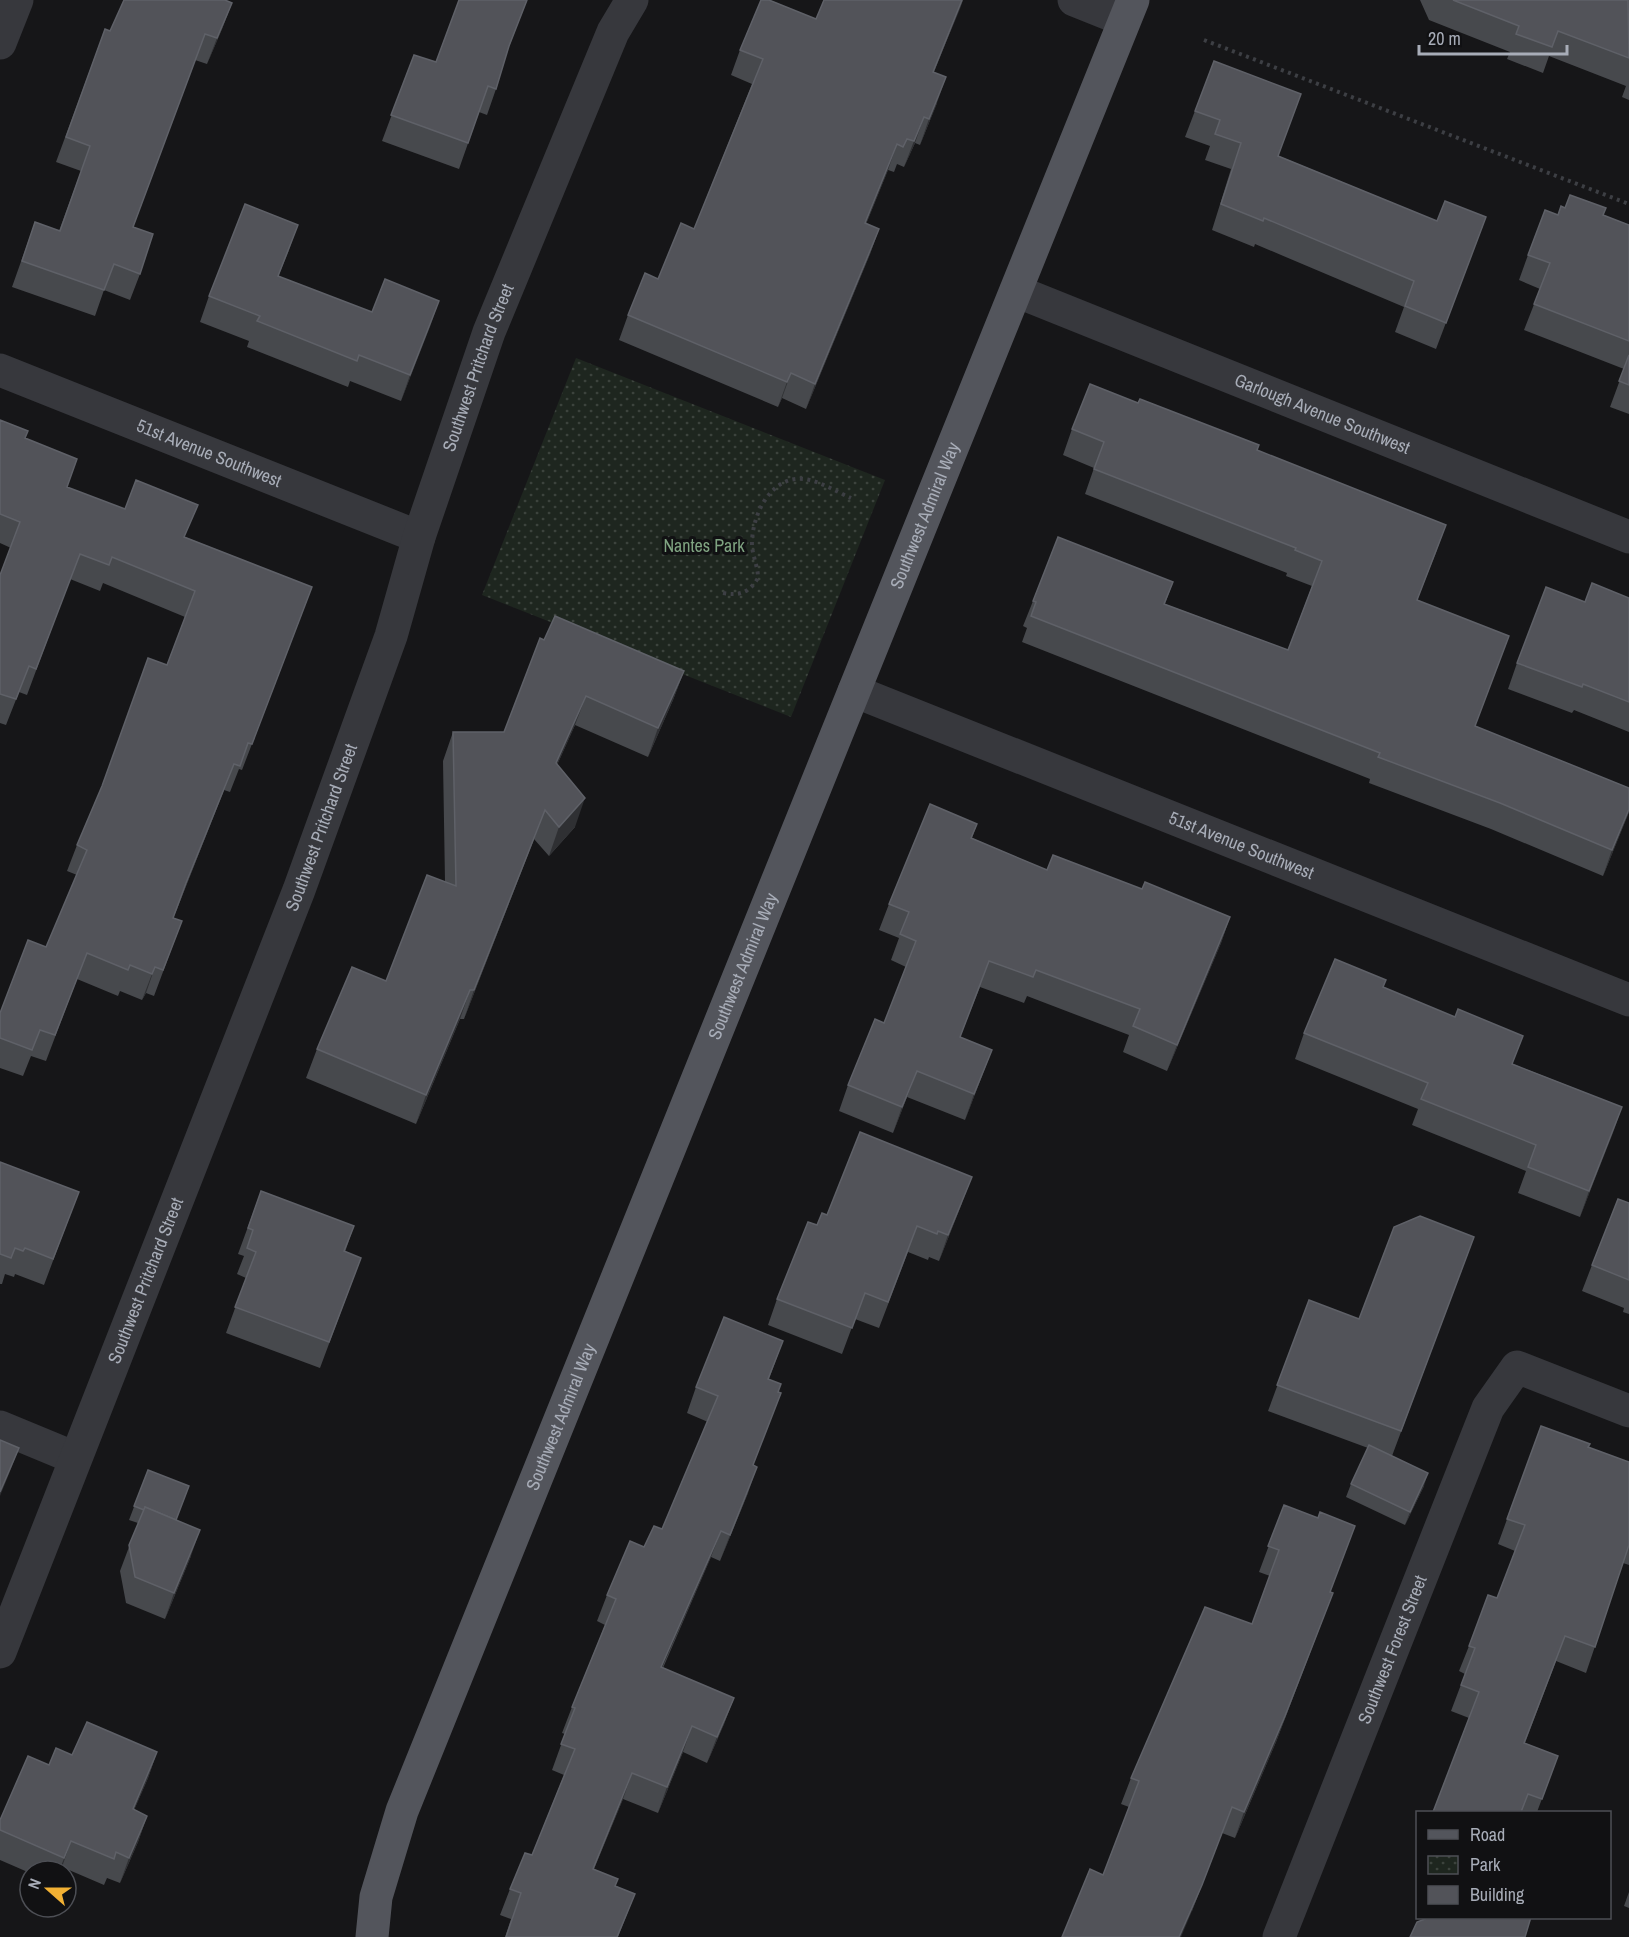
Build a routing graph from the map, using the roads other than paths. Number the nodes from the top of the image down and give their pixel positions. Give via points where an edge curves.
1 (17, 0) edge
2 (632, 0) edge
3 (1074, 0) edge
4 (1129, 10) edge
5 (0, 43) edge
6 (1016, 291) junction
7 (0, 370) edge
8 (419, 537) junction
9 (1629, 537) edge
10 (854, 691) junction
11 (1629, 1000) edge
12 (1629, 1411) edge
13 (0, 1427) edge
14 (75, 1458) junction
15 (0, 1652) edge
16 (372, 1937) edge
17 (1279, 1937) edge

1 - 5 street
2 - 8 street, Southwest Pritchard Street via 613,32 489,332
3 - 4 street
4 - 6 main road, Southwest Admiral Way
6 - 9 street, Garlough Avenue Southwest
6 - 10 main road, Southwest Admiral Way
7 - 8 street, 51st Avenue Southwest
8 - 14 street, Southwest Pritchard Street via 391,636 299,890
10 - 11 street, 51st Avenue Southwest
10 - 16 main road, Southwest Admiral Way via 402,1811 376,1897
12 - 17 street, Southwest Forest Street via 1517,1367 1488,1408
13 - 14 street
14 - 15 street, Southwest Pritchard Street

